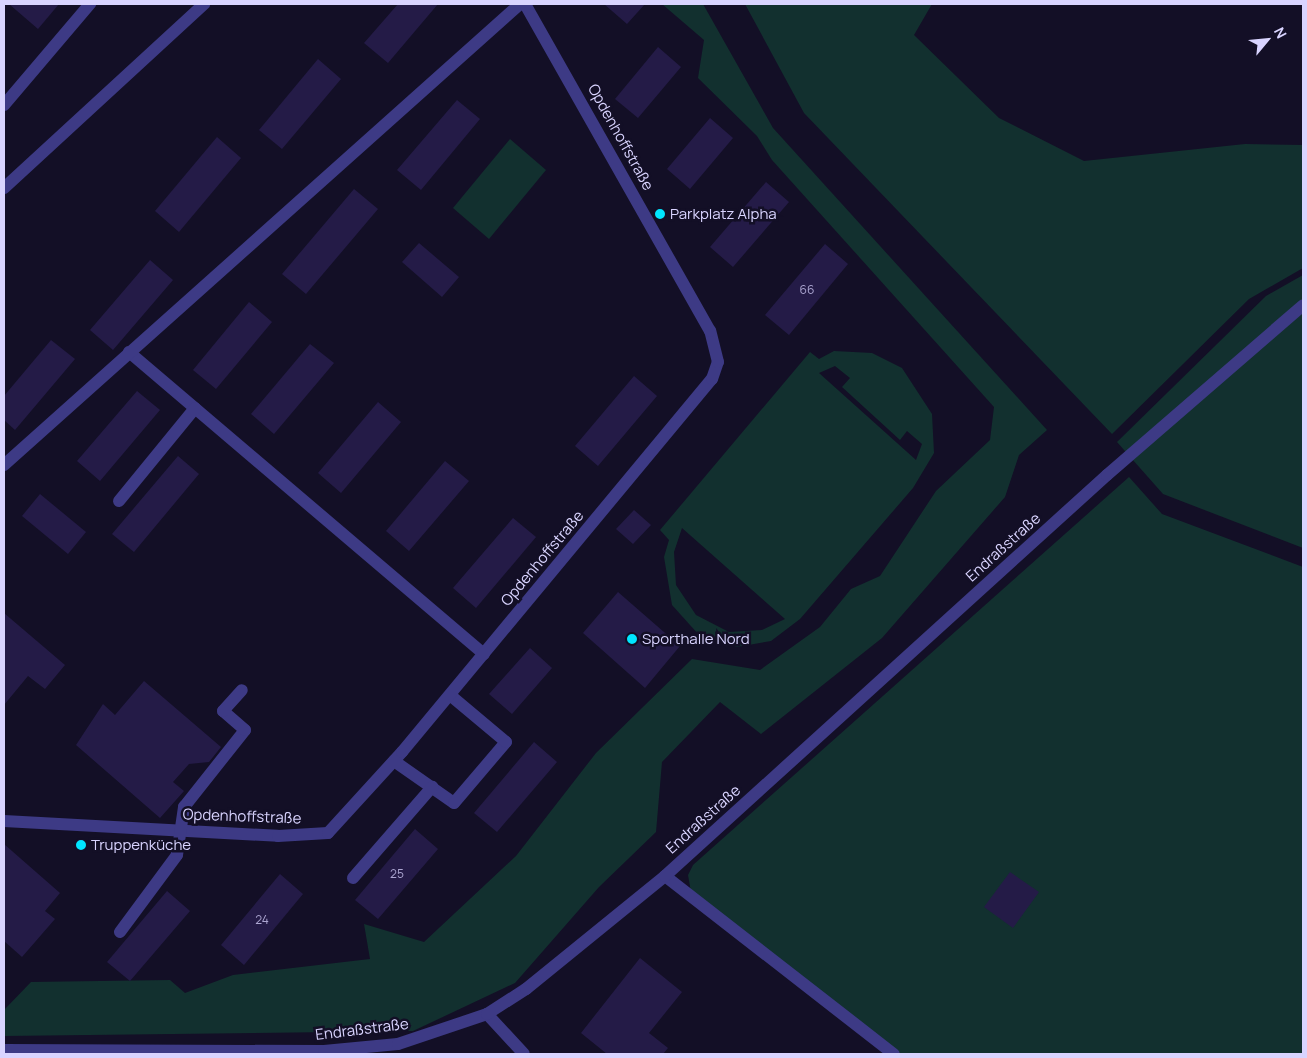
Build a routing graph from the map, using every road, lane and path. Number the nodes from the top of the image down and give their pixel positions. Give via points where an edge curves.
1 (90, 4) edge
2 (204, 4) edge
3 (520, 4) edge
4 (525, 4) edge
5 (4, 104) edge
6 (4, 188) edge
7 (1301, 312) edge
8 (129, 352) junction
9 (195, 408) junction
10 (4, 465) edge
11 (120, 501) dead end
12 (484, 654) junction
13 (242, 690) dead end
14 (450, 695) junction
15 (394, 761) junction
16 (432, 787) junction
17 (4, 821) edge
18 (183, 830) junction
19 (665, 876) junction
20 (353, 878) dead end
21 (120, 932) dead end
22 (487, 1014) junction
23 (4, 1050) edge
24 (124, 1052) edge
25 (326, 1053) edge
26 (524, 1054) edge
27 (894, 1054) edge

1 - 5 street
2 - 6 street
3 - 8 street
4 - 12 street, Opdenhoffstraße via 710,331 718,362 712,380
7 - 19 street, Endraßstraße via 1106,475
8 - 9 street
8 - 10 street
9 - 11 street
9 - 12 street
12 - 14 street, Opdenhoffstraße
13 - 18 street via 223,711 245,730 184,807
14 - 15 street, Opdenhoffstraße
14 - 16 street via 506,742 454,803
15 - 16 street
15 - 18 street, Opdenhoffstraße via 328,833 278,836
16 - 20 street
17 - 18 street, Opdenhoffstraße
18 - 21 street via 177,855
19 - 22 street, Endraßstraße via 526,989
19 - 27 street
22 - 25 street, Endraßstraße via 398,1044
22 - 26 street
23 - 24 street, Endraßstraße
24 - 25 street, Endraßstraße

